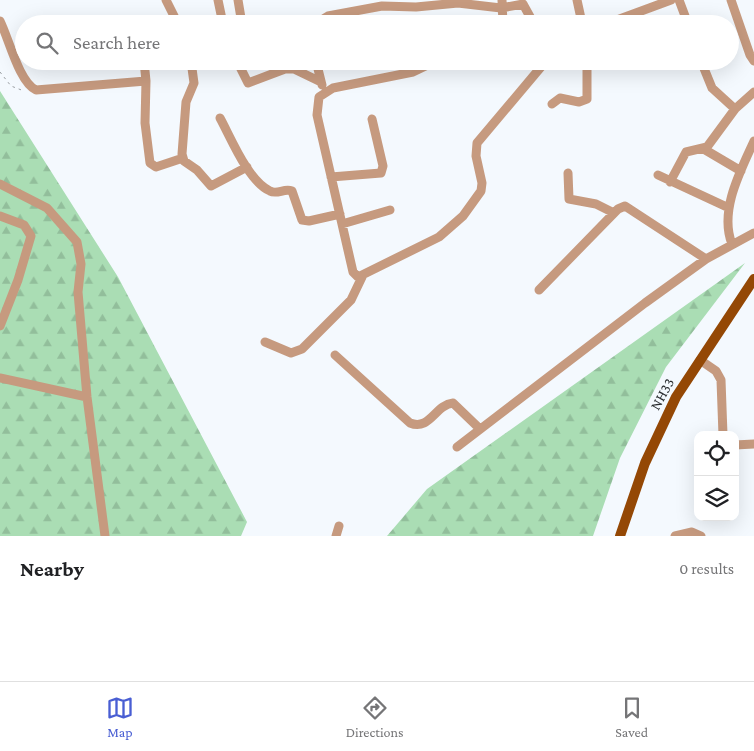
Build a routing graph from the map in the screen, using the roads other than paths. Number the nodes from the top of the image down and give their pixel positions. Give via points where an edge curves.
1 (166, 0) edge
2 (218, 0) edge
3 (238, 0) edge
4 (577, 0) edge
5 (671, 0) edge
6 (679, 0) edge
7 (731, 0) edge
8 (458, 2) edge
9 (424, 3) edge
10 (479, 3) edge
11 (502, 4) edge
12 (174, 15) edge
13 (221, 15) edge
14 (240, 15) edge
15 (332, 15) edge
16 (529, 15) edge
17 (584, 15) edge
18 (630, 15) edge
19 (685, 15) edge
20 (736, 15) edge
21 (0, 21) edge
22 (739, 23) edge
23 (15, 58) edge
24 (754, 61) edge
25 (20, 70) edge
26 (145, 70) edge
27 (192, 70) edge
28 (242, 70) edge
29 (282, 70) edge
30 (290, 70) edge
31 (318, 70) edge
32 (417, 70) edge
33 (538, 70) edge
34 (588, 70) edge
35 (705, 70) edge
36 (146, 81) junction
37 (321, 82) junction
38 (324, 92) junction
39 (754, 92) edge
40 (552, 104) dead end
41 (736, 109) junction
42 (220, 118) dead end
43 (372, 119) dead end
44 (754, 141) edge
45 (702, 148) junction
46 (182, 158) junction
47 (247, 167) junction
48 (741, 171) junction
49 (568, 172) dead end
50 (658, 175) dead end
51 (331, 177) junction
52 (670, 182) junction
53 (0, 184) edge
54 (729, 208) junction
55 (390, 210) dead end
56 (340, 214) junction
57 (614, 214) junction
58 (0, 216) edge
59 (342, 224) junction
60 (754, 234) edge
61 (732, 244) junction
62 (706, 260) junction
63 (362, 277) junction
64 (754, 278) edge
65 (539, 290) dead end
66 (0, 326) edge
67 (265, 342) dead end
68 (335, 356) dead end
69 (700, 360) junction
70 (0, 378) edge
71 (87, 397) junction
72 (480, 429) junction
73 (723, 431) edge
74 (754, 444) edge
75 (739, 445) edge
76 (457, 447) dead end
77 (339, 526) dead end
78 (105, 536) edge
79 (336, 536) edge
80 (620, 536) edge
81 (674, 536) edge
82 (701, 536) edge

1 - 12 street
2 - 13 street
3 - 14 street
4 - 17 street
5 - 18 street
6 - 19 street
7 - 20 street
8 - 9 street
8 - 10 street
9 - 15 street via 355,9
10 - 11 street
11 - 16 street via 523,4
21 - 23 street
22 - 24 street
25 - 36 street via 27,84 36,90
26 - 36 street
27 - 46 street via 194,83 185,108
28 - 29 street via 248,83
30 - 37 street
31 - 37 street
32 - 38 street
33 - 63 street via 477,143 481,191 464,216 439,237
34 - 40 street via 588,96 585,101 560,98
35 - 41 street via 712,88
36 - 46 street via 145,123 150,163 156,167
37 - 38 street
38 - 51 street via 317,103
39 - 41 street
41 - 45 street via 710,144
42 - 47 street
43 - 51 street via 383,166 381,173
44 - 48 street
45 - 48 street
45 - 52 street via 686,152
46 - 47 street via 211,186
47 - 56 street via 270,192 292,191 304,221
48 - 54 street
49 - 57 street via 569,199 596,204
50 - 52 street
51 - 56 street
52 - 54 street
53 - 71 street via 47,208 77,242 81,264 78,292
54 - 61 street via 726,224
55 - 59 street
56 - 59 street
57 - 62 street via 622,207 629,207
57 - 65 street
58 - 66 street via 24,226 31,236
59 - 63 street via 353,272
60 - 61 street
61 - 62 street
62 - 72 street
63 - 67 street via 351,300 302,348 291,353
64 - 69 main road, NH33
68 - 72 street via 415,425 427,422 452,402
69 - 73 street via 716,371 721,380
69 - 80 main road, NH33 via 660,429
70 - 71 street
71 - 78 street
72 - 76 street
74 - 75 street
77 - 79 street
81 - 82 street via 692,532

